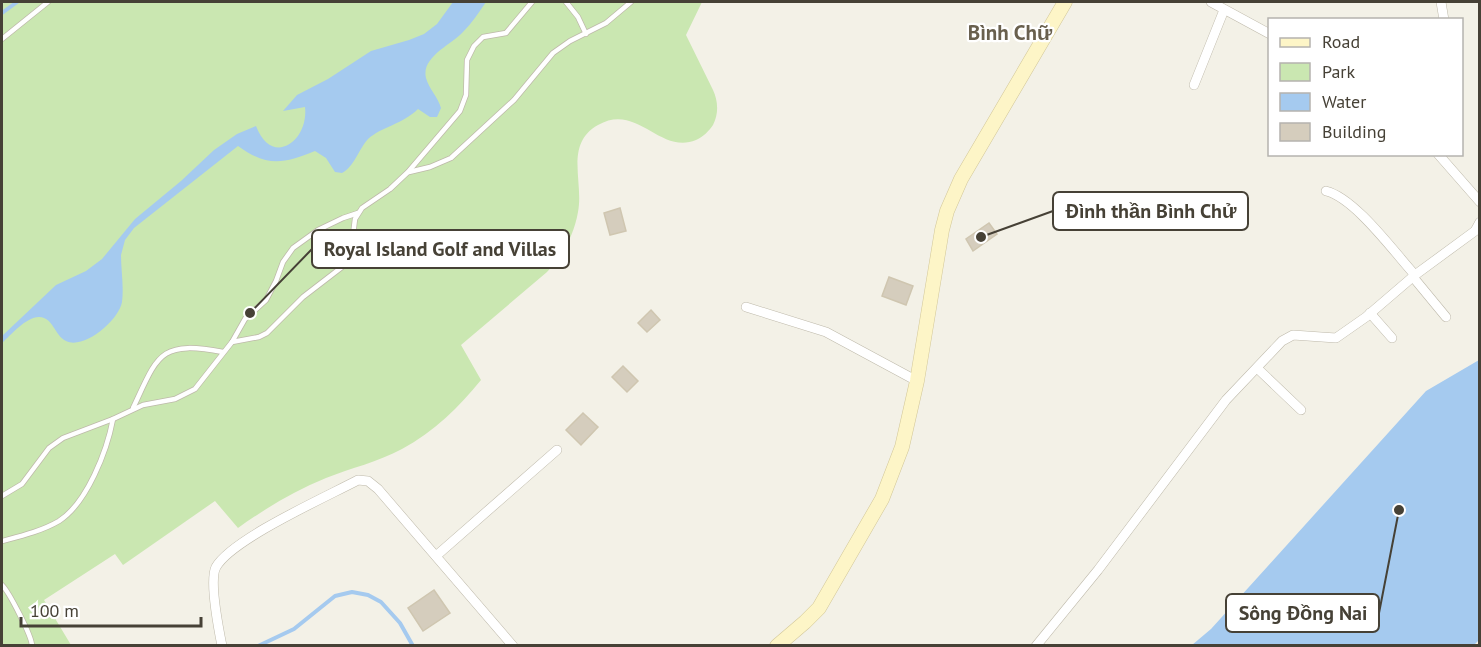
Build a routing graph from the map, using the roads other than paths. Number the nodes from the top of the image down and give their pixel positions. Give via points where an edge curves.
1 (48, 2) edge
2 (532, 2) edge
3 (566, 2) edge
4 (631, 2) edge
5 (1065, 2) edge
6 (1211, 2) edge
7 (1441, 2) edge
8 (1224, 10) junction
9 (1444, 18) edge
10 (586, 33) junction
11 (1268, 33) edge
12 (2, 39) edge
13 (1194, 85) dead end
14 (1440, 156) edge
15 (408, 172) junction
16 (1326, 191) dead end
17 (1479, 202) edge
18 (358, 213) junction
19 (1479, 222) edge
20 (1414, 276) junction
21 (747, 307) dead end
22 (1370, 313) junction
23 (1446, 317) dead end
24 (1392, 338) dead end
25 (232, 342) junction
26 (223, 352) junction
27 (1257, 368) junction
28 (917, 381) junction
29 (133, 409) junction
30 (1301, 410) dead end
31 (113, 420) junction
32 (557, 450) dead end
33 (2, 496) edge
34 (2, 541) edge
35 (436, 556) junction
36 (2, 585) edge
37 (222, 643) edge
38 (32, 645) edge
39 (513, 645) edge
40 (777, 645) edge
41 (1036, 645) edge

1 - 12 lane
2 - 15 lane via 506,33 483,37 474,46 467,60 466,95 460,111
3 - 10 lane
4 - 10 lane via 606,23
5 - 28 street via 953,195 942,230
6 - 8 street
7 - 9 street
8 - 11 street
8 - 13 street
10 - 15 lane via 553,53 514,100 451,158
14 - 17 street
15 - 18 lane
16 - 20 street via 1356,210
18 - 25 lane via 329,224 297,244 283,262 272,291 245,319
18 - 25 lane via 351,251 342,267 303,297 267,333
19 - 20 street via 1475,231
20 - 22 street
20 - 23 street
21 - 28 street via 826,332
22 - 24 street
22 - 27 street via 1336,338 1293,335
25 - 26 lane
26 - 29 lane via 201,384 189,393
26 - 29 lane via 186,347 163,356 148,373
27 - 30 street
27 - 41 street via 1226,400 1098,570
28 - 40 street via 902,447 882,499 819,608
29 - 31 lane
31 - 33 lane via 56,442 29,477
31 - 34 lane via 100,463 69,513 51,525
32 - 35 street
35 - 37 street via 378,489 368,481 358,480 248,538 215,569
35 - 39 street
36 - 38 lane via 13,600

